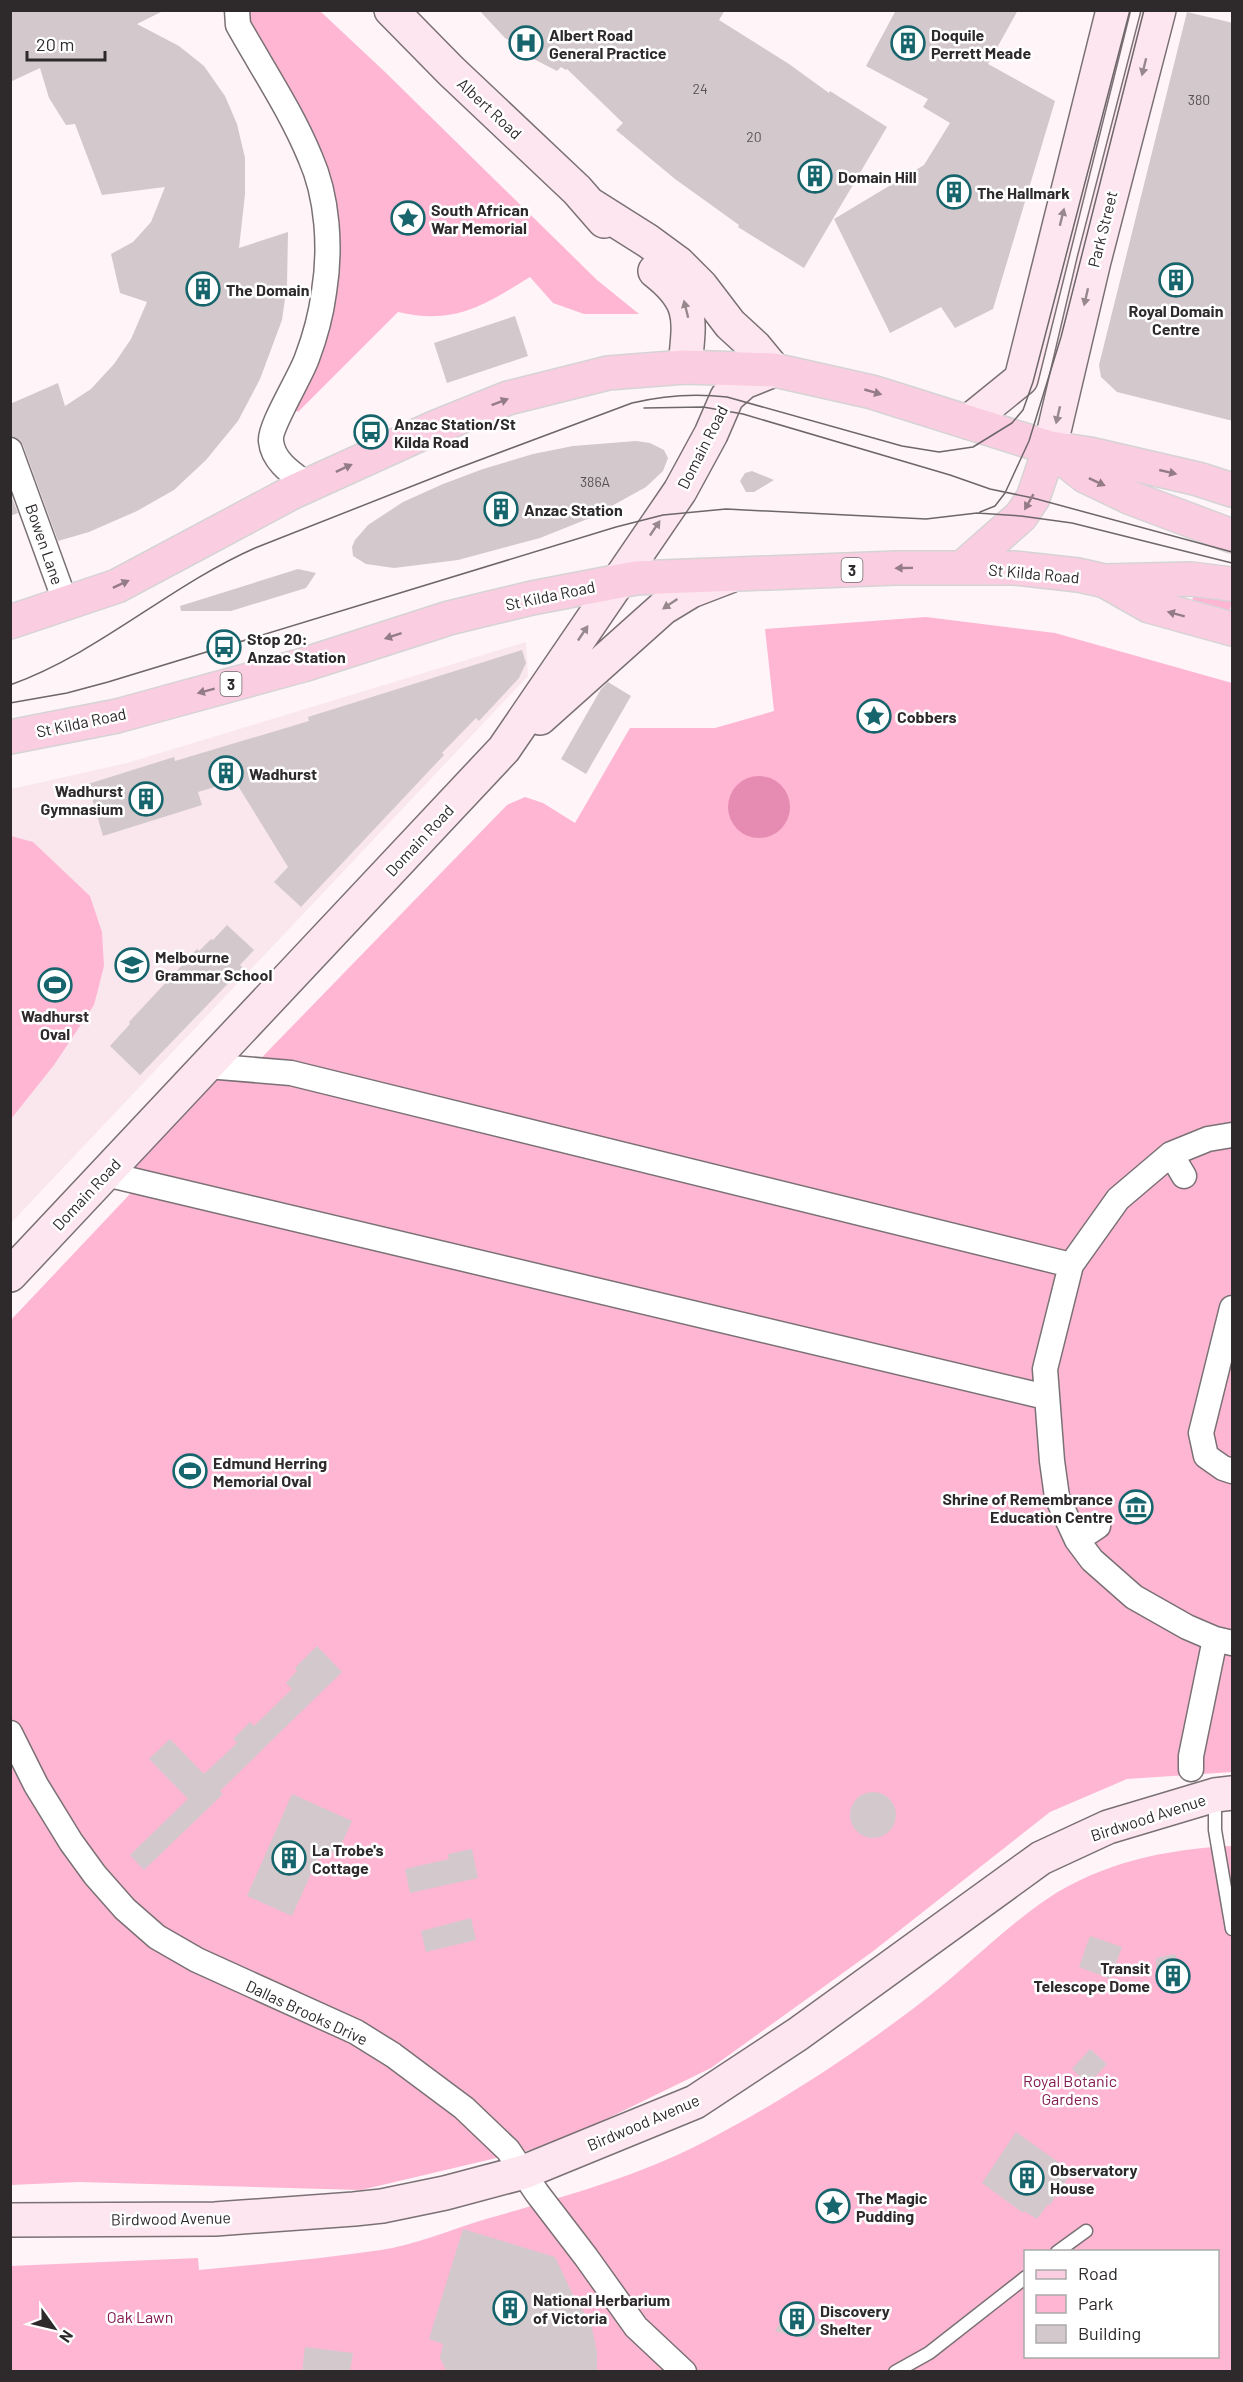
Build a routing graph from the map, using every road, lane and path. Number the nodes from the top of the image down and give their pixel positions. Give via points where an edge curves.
1 (237, 10) edge
2 (391, 10) edge
3 (1113, 10) edge
4 (1159, 10) edge
5 (591, 205) junction
6 (685, 367) junction
7 (774, 370) junction
8 (968, 422) junction
9 (1050, 448) junction
10 (10, 450) edge
11 (308, 485) junction
12 (1233, 490) edge
13 (1233, 536) edge
14 (962, 568) junction
15 (742, 573) junction
16 (618, 581) junction
17 (1105, 581) junction
18 (1233, 584) edge
19 (66, 604) junction
20 (10, 622) edge
21 (1233, 629) edge
22 (10, 737) edge
23 (504, 749) junction
24 (207, 1066) junction
25 (1233, 1134) edge
26 (1171, 1154) junction
27 (106, 1174) junction
28 (1184, 1176) dead end
29 (1071, 1265) junction
30 (10, 1275) edge
31 (1233, 1308) edge
32 (1046, 1397) junction
33 (1233, 1471) edge
34 (1098, 1526) dead end
35 (1077, 1540) junction
36 (1224, 1641) edge
37 (10, 1733) edge
38 (1191, 1769) dead end
39 (1224, 1794) edge
40 (1233, 1929) edge
41 (524, 2172) junction
42 (10, 2220) edge
43 (1086, 2231) dead end
44 (1060, 2250) edge
45 (1024, 2279) edge
46 (684, 2372) edge
47 (895, 2372) edge

1 - 11 street via 237,24 311,158 321,190 327,233 320,318 296,384 270,439 283,466
2 - 5 street, Albert Road
8 -> 3 street via 1022,379
4 -> 9 street, Park Street
6 -> 5 street, Albert Road via 689,322 684,299 627,249
5 - 7 street, Albert Road via 678,263
6 - 7 main road
11 -> 6 main road via 416,435 508,399 608,373
7 -> 8 main road via 873,392
16 -> 7 street, Domain Road via 685,483 727,397 744,382
8 - 9 main road
9 -> 12 main road via 1090,454
9 -> 13 main road via 1085,476 1131,498
9 -> 14 main road via 1033,498 1021,516
10 - 19 street, Bowen Lane
19 -> 11 main road via 117,586
14 -> 15 main road, St Kilda Road / 3
14 - 17 main road, St Kilda Road / 3 via 1014,568
15 - 16 main road, St Kilda Road / 3
15 -> 23 street via 691,591 663,608
16 -> 22 main road, St Kilda Road / 3 via 448,618 303,665 117,716
23 -> 16 street, Domain Road
17 - 18 main road, St Kilda Road / 3 via 1191,579
21 -> 17 main road, St Kilda Road via 1149,606
19 - 20 main road
23 - 24 street, Domain Road
24 - 27 street, Domain Road
24 - 29 street via 291,1074
25 - 26 street
26 - 28 street
26 - 29 street via 1118,1199
27 - 30 street, Domain Road
27 - 32 street
29 - 32 street via 1046,1369
31 - 33 street via 1202,1432 1206,1456
32 - 35 street via 1057,1497
34 - 35 street
35 - 36 street via 1098,1566 1134,1597 1179,1623
36 - 38 street via 1191,1756
37 - 41 street, Dallas Brooks Drive via 71,1842 125,1909 157,1937 197,1960 356,2032 393,2055 464,2108 508,2150
39 - 40 lane via 1215,1830
39 - 41 street, Birdwood Avenue via 1107,1827 1041,1858 808,2027 695,2102
41 - 42 street, Birdwood Avenue via 445,2193 354,2209 215,2219
41 - 46 street, Dallas Brooks Drive via 636,2328
43 - 44 lane
45 - 47 lane via 929,2353

